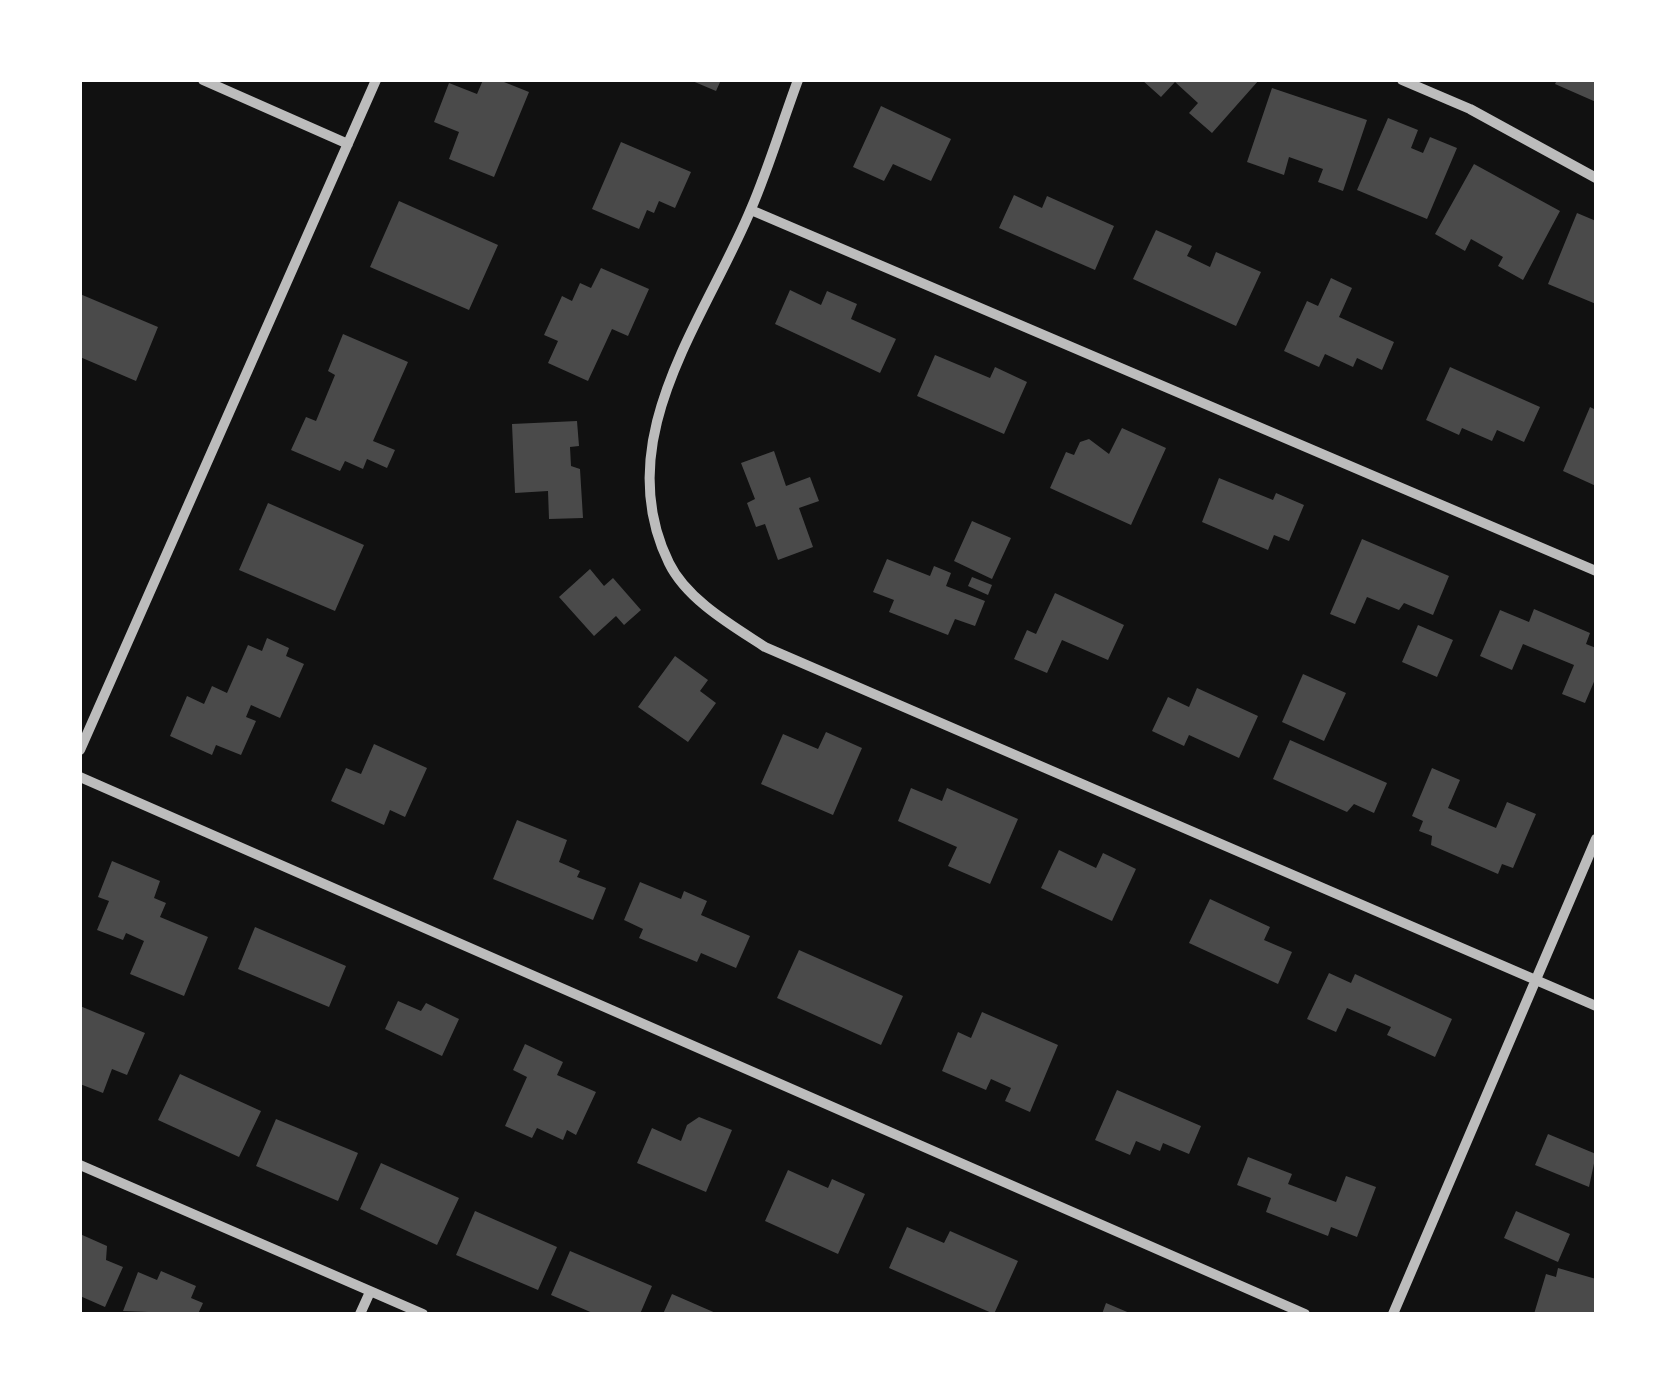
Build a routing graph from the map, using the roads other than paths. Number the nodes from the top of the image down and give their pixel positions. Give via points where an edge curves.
1 (203, 80) edge
2 (376, 80) edge
3 (798, 80) edge
4 (1402, 80) edge
5 (348, 144) junction
6 (1596, 178) edge
7 (751, 210) junction
8 (1596, 571) edge
9 (80, 750) edge
10 (80, 777) edge
11 (1596, 839) edge
12 (1534, 978) junction
13 (1596, 1006) edge
14 (80, 1165) edge
15 (370, 1292) junction
16 (360, 1314) edge
17 (423, 1314) edge
18 (1305, 1314) edge
19 (1393, 1314) edge

1 - 5 street
2 - 5 street
3 - 7 street
4 - 6 street
5 - 9 street
7 - 8 street
7 - 12 street via 673,371 651,438 650,512 670,567 715,614 765,648
10 - 18 street
11 - 12 street
12 - 13 street
12 - 19 street
14 - 15 street
15 - 16 street
15 - 17 street

